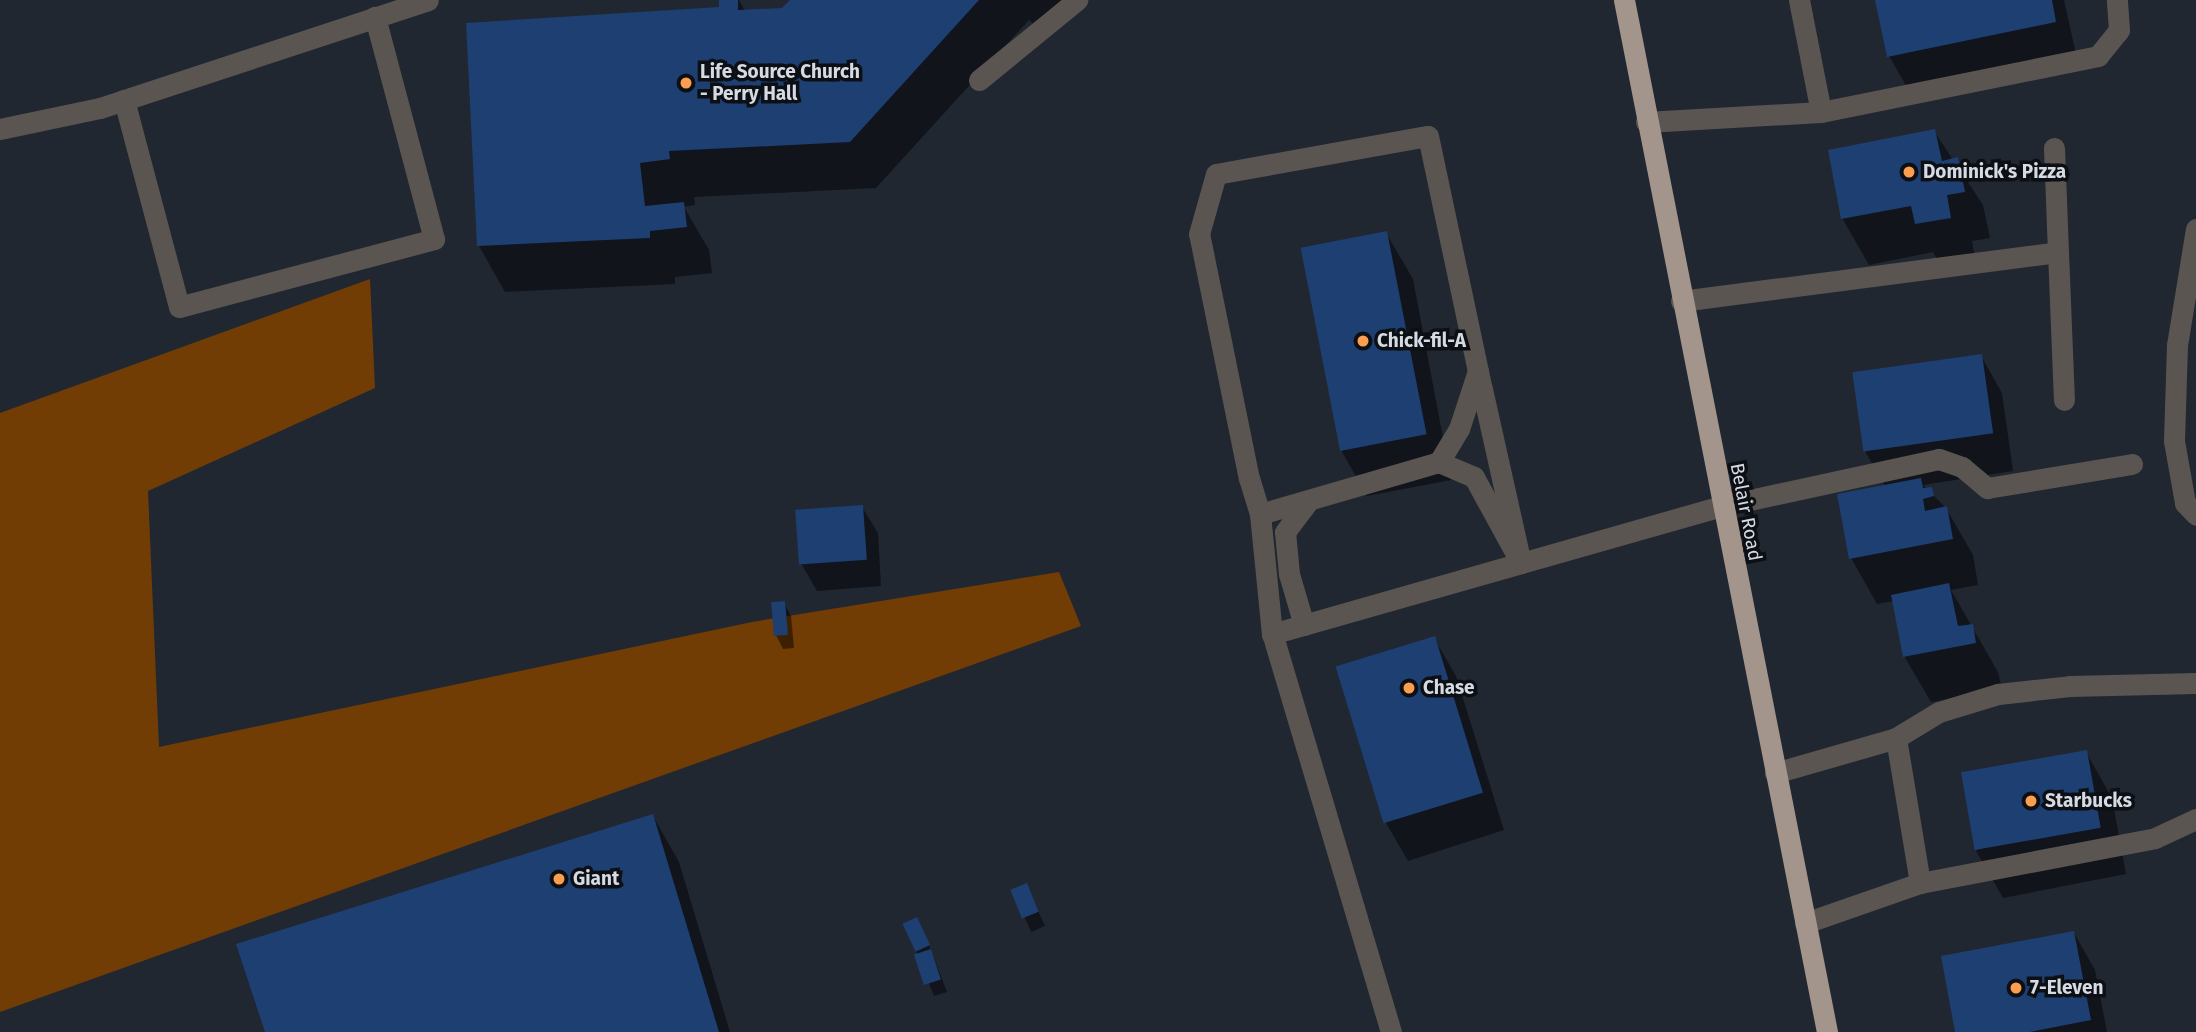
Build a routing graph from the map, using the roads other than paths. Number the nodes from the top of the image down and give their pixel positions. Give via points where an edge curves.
1 (428, 0) edge
2 (1077, 0) edge
3 (1624, 0) edge
4 (1798, 0) edge
5 (2117, 0) edge
6 (375, 18) junction
7 (979, 80) dead end
8 (124, 100) junction
9 (1821, 112) junction
10 (1646, 122) junction
11 (0, 129) edge
12 (2054, 148) dead end
13 (2196, 229) edge
14 (2058, 252) junction
15 (1681, 300) junction
16 (1478, 370) junction
17 (2064, 400) dead end
18 (1439, 461) junction
19 (2132, 464) dead end
20 (1309, 499) junction
21 (1722, 506) junction
22 (1260, 514) junction
23 (2196, 515) edge
24 (1521, 564) junction
25 (1304, 625) junction
26 (1272, 634) junction
27 (2196, 683) edge
28 (1896, 738) junction
29 (1775, 773) junction
30 (2196, 819) edge
31 (1920, 883) junction
32 (1805, 923) junction
33 (1391, 1032) edge
34 (1827, 1032) edge

1 - 6 lane
2 - 7 lane
3 - 10 highway, Belair Road
4 - 9 lane
5 - 9 lane via 2119,30 2098,55
6 - 8 lane
6 - 8 lane via 433,239 179,307
8 - 11 lane
9 - 10 lane
10 - 15 highway, Belair Road
12 - 14 lane
13 - 23 lane via 2177,345 2174,441 2185,503
14 - 15 lane
14 - 17 lane
15 - 21 highway, Belair Road
16 - 18 lane via 1459,429
16 - 22 lane via 1428,136 1216,174 1199,234
16 - 24 lane
18 - 20 lane
18 - 24 lane via 1474,477
19 - 21 lane via 1987,488 1962,467 1939,459
20 - 22 lane
20 - 25 lane via 1285,532 1289,574
21 - 24 lane
21 - 29 highway, Belair Road
22 - 26 lane
24 - 25 lane
25 - 26 lane
26 - 33 lane
27 - 28 lane via 2070,686 1998,694 1939,712
28 - 29 lane
28 - 31 lane
29 - 32 highway, Belair Road
30 - 31 lane via 2155,838
31 - 32 lane
32 - 34 highway, Belair Road

